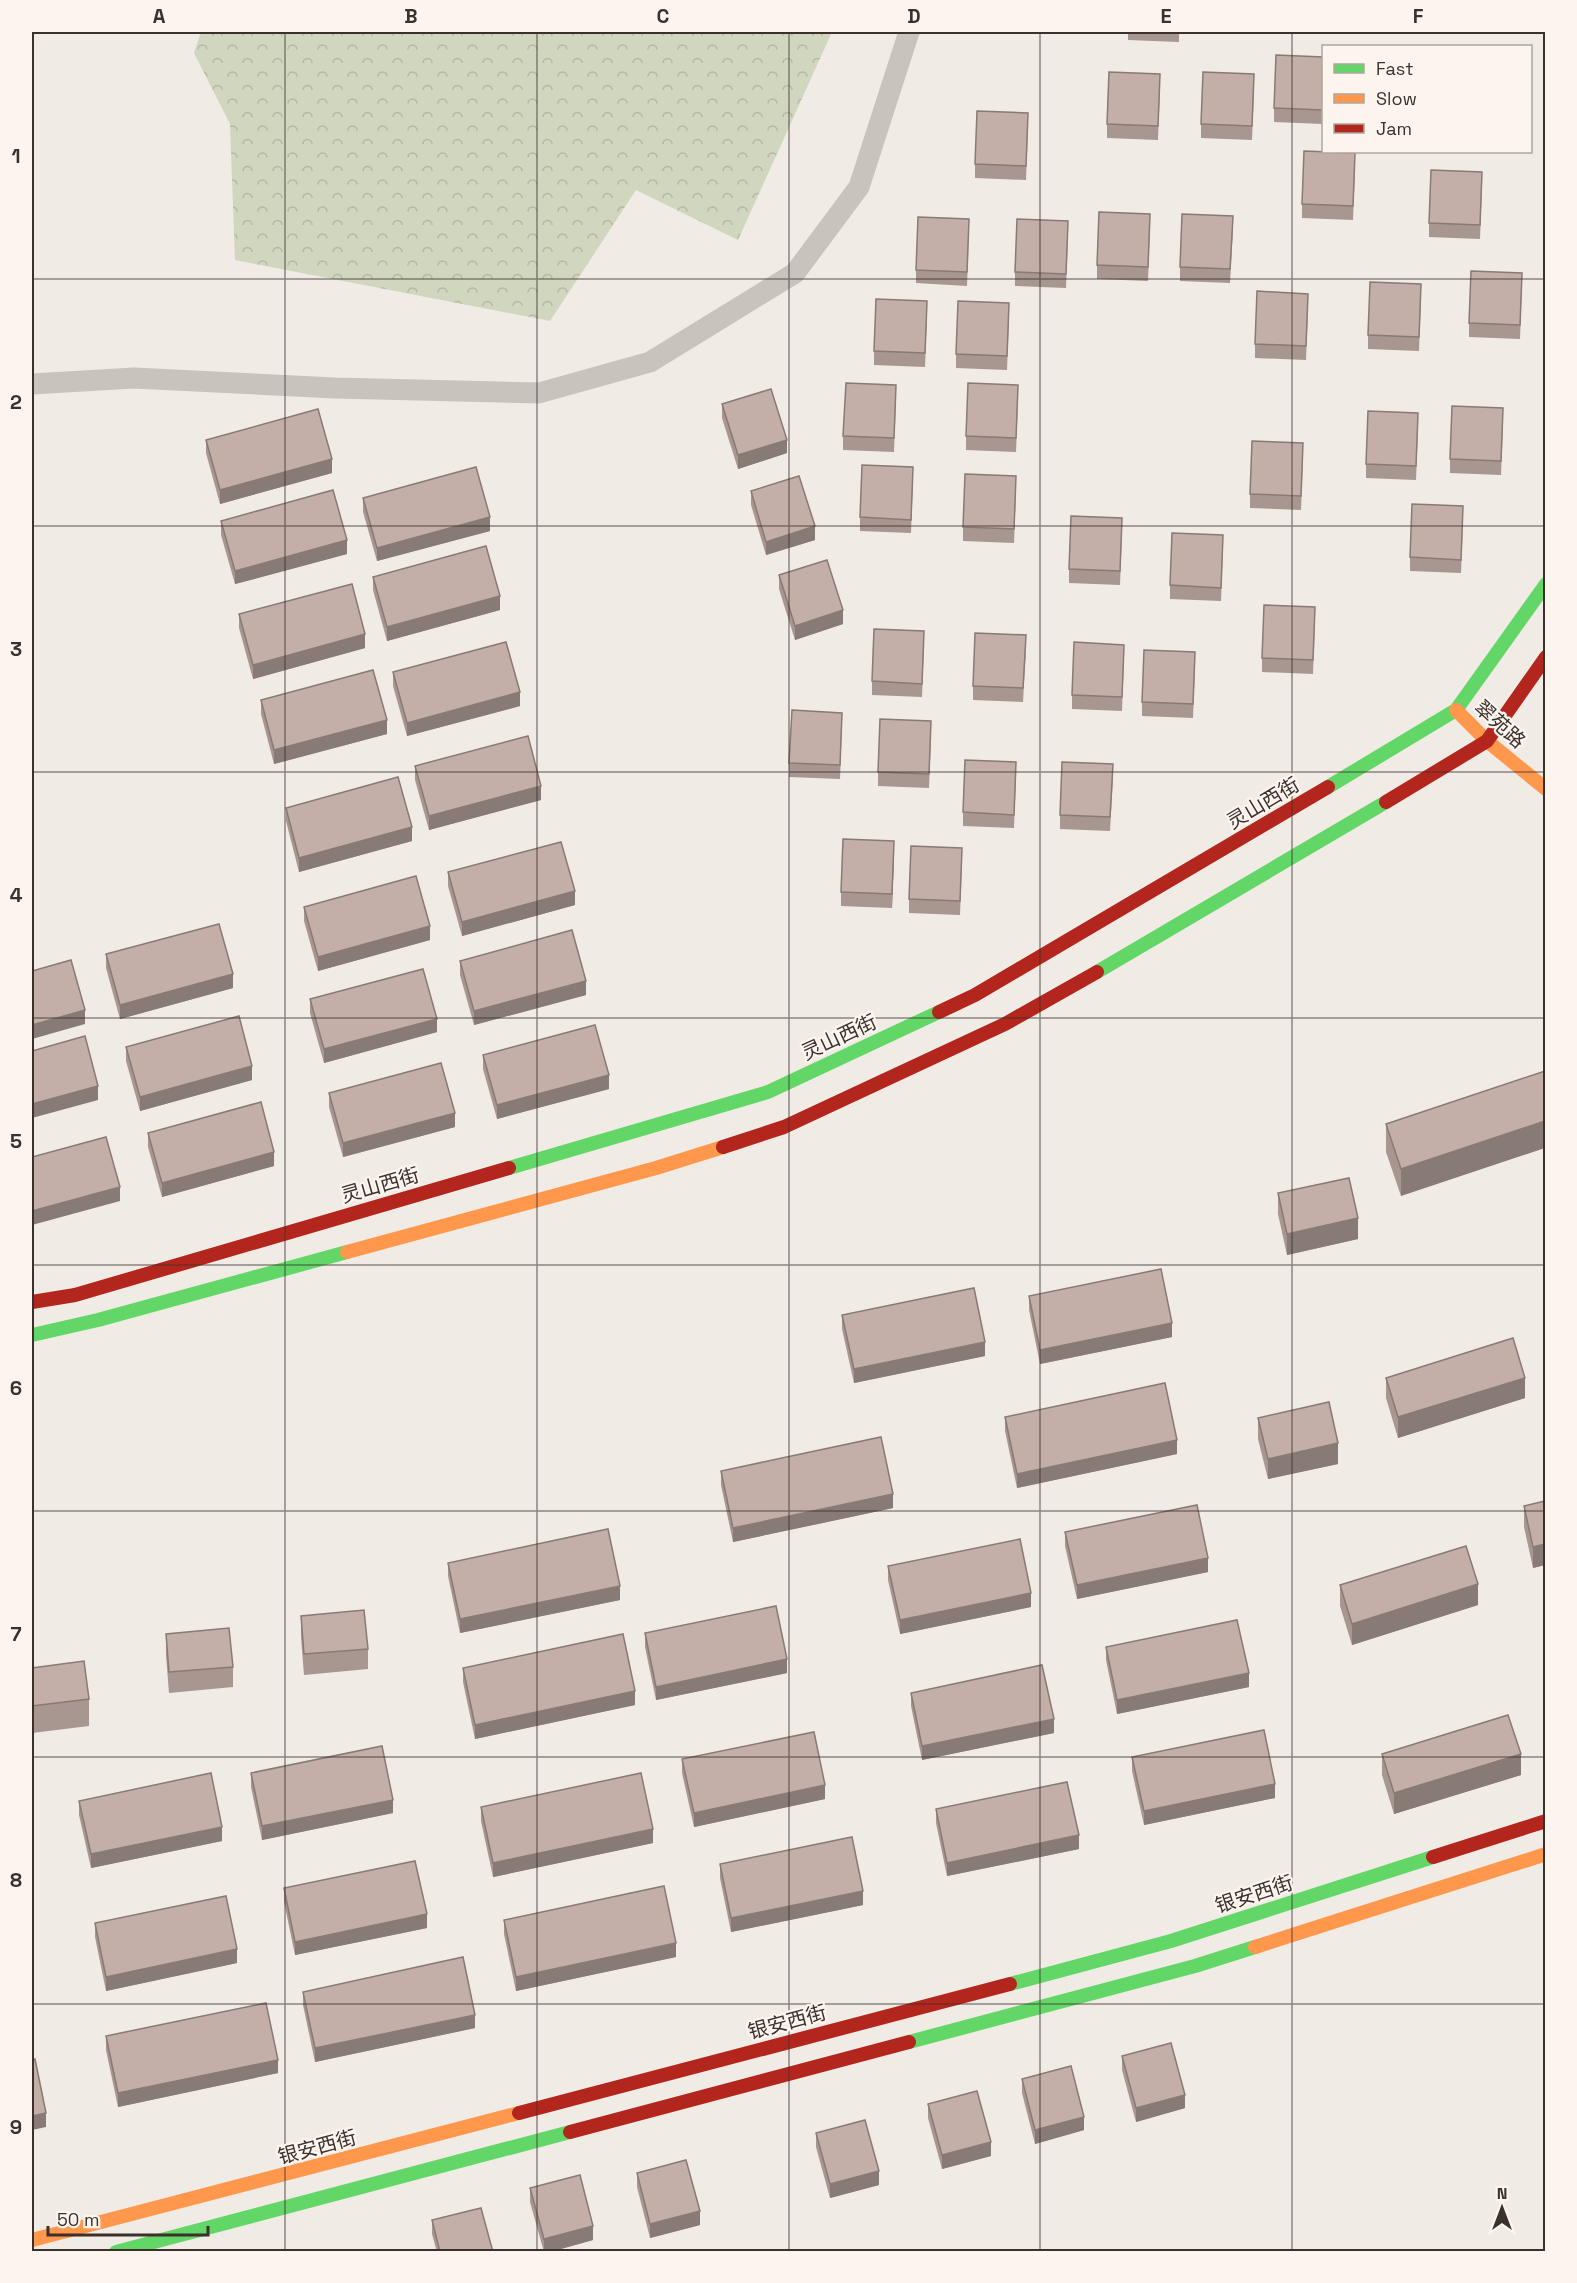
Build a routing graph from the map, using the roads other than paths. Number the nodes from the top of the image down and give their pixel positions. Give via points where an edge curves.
1 (909, 32) edge
2 (32, 384) edge
3 (1545, 585) edge
4 (1545, 657) edge
5 (1456, 710) junction
6 (1487, 741) junction
7 (1545, 789) edge
8 (32, 1302) edge
9 (32, 1335) edge
10 (1545, 1821) edge
11 (1545, 1854) edge
12 (32, 2240) edge
13 (116, 2252) edge

1 - 2 street via 859,187 795,273 650,362 538,393 134,378
3 - 5 main road, 灵山西街
4 - 6 main road
5 - 6 main road, 翠苑路
5 - 8 main road, 灵山西街 via 975,995 768,1092 75,1295
6 - 7 main road, 翠苑路
6 - 9 main road via 1183,924 1005,1024 784,1127 656,1168
10 - 12 main road, 银安西街 via 1171,1941
11 - 13 main road via 1194,1966

